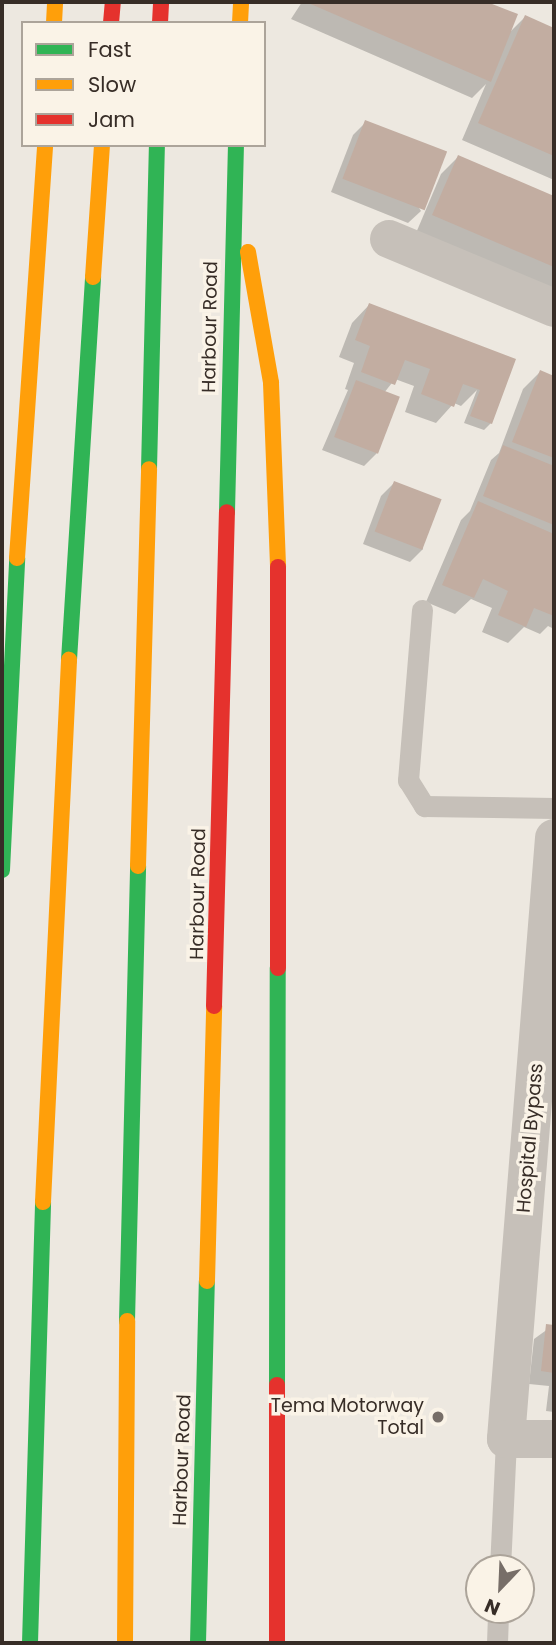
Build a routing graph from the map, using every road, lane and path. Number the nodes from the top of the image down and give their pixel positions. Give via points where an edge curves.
1 (55, 2) edge
2 (113, 2) edge
3 (161, 2) edge
4 (241, 2) edge
5 (54, 21) edge
6 (111, 21) edge
7 (160, 21) edge
8 (240, 21) edge
9 (45, 147) edge
10 (102, 147) edge
11 (157, 147) edge
12 (236, 147) edge
13 (234, 199) junction
14 (389, 239) dead end
15 (554, 308) edge
16 (12, 467) edge
17 (422, 610) dead end
18 (554, 808) edge
19 (554, 838) edge
20 (2, 870) edge
21 (506, 1439) junction
22 (554, 1439) edge
23 (501, 1554) edge
24 (498, 1624) edge
25 (30, 1643) edge
26 (125, 1643) edge
27 (198, 1643) edge
28 (277, 1643) edge
29 (497, 1643) edge

1 - 5 main road
2 - 6 main road
3 - 7 main road
4 - 8 main road
9 - 16 main road
10 - 25 main road via 62,760 45,1129
11 - 26 main road via 135,1006
12 - 13 main road, Harbour Road
13 - 27 main road, Harbour Road
13 - 28 main road via 254,274 271,383 278,476
14 - 15 street
16 - 20 main road
17 - 18 lane via 408,780 424,806
19 - 21 street, Hospital Bypass
21 - 22 street
21 - 23 lane, Hospital Bypass
24 - 29 lane

